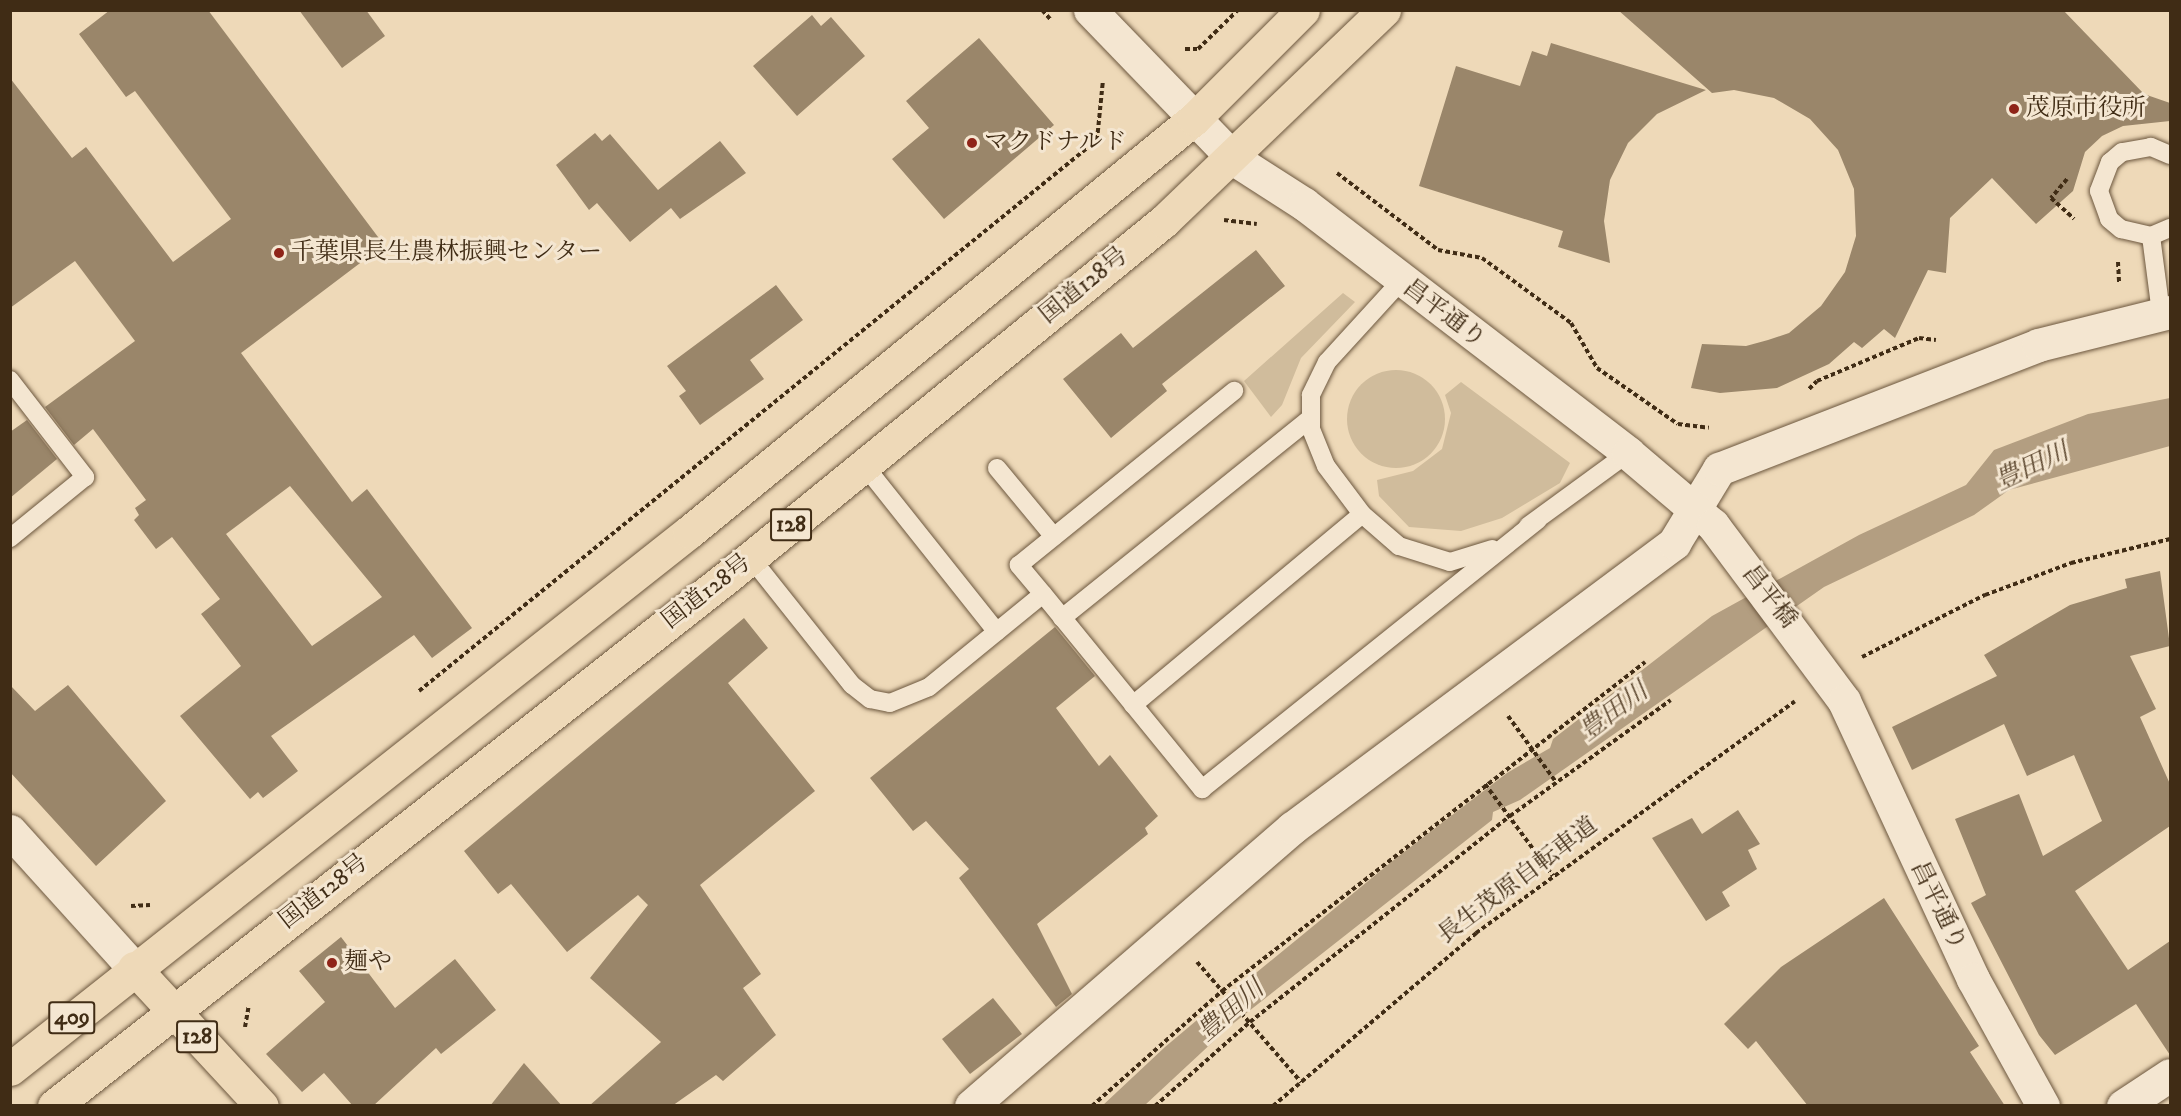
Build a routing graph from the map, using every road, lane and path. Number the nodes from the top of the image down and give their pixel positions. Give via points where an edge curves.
1 (1042, 10) edge
2 (1090, 10) edge
3 (1238, 10) edge
4 (1303, 10) edge
5 (1384, 10) edge
6 (1058, 26) dead end
7 (1180, 49) dead end
8 (1104, 74) dead end
9 (1194, 119) junction
10 (2170, 155) edge
11 (1234, 159) junction
12 (1337, 173) dead end
13 (1213, 224) dead end
14 (1266, 228) dead end
15 (2170, 228) edge
16 (2151, 236) junction
17 (2118, 262) dead end
18 (1401, 281) junction
19 (2116, 288) dead end
20 (2166, 313) edge
21 (1943, 341) dead end
22 (10, 380) edge
23 (1234, 391) dead end
24 (1802, 397) dead end
25 (1311, 418) junction
26 (1718, 429) dead end
27 (1628, 453) junction
28 (864, 465) junction
29 (997, 468) dead end
30 (1696, 507) junction
31 (1362, 514) junction
32 (1538, 520) junction
33 (1054, 537) junction
34 (10, 538) edge
35 (2170, 539) edge
36 (751, 558) junction
37 (1043, 594) junction
38 (1062, 618) junction
39 (997, 632) junction
40 (1857, 660) dead end
41 (1645, 662) dead end
42 (412, 697) dead end
43 (1671, 700) dead end
44 (1797, 700) dead end
45 (1844, 701) joint
46 (1133, 705) junction
47 (1501, 705) dead end
48 (1531, 747) junction
49 (1556, 782) junction
50 (1485, 784) junction
51 (1510, 816) junction
52 (10, 831) edge
53 (1553, 876) junction
54 (158, 901) dead end
55 (119, 904) dead end
56 (1195, 958) dead end
57 (134, 968) junction
58 (1221, 991) junction
59 (251, 997) dead end
60 (173, 1011) junction
61 (1250, 1022) junction
62 (244, 1033) dead end
63 (10, 1068) edge
64 (2170, 1075) edge
65 (1301, 1082) junction
66 (54, 1106) edge
67 (262, 1106) edge
68 (971, 1106) edge
69 (1092, 1106) edge
70 (1155, 1106) edge
71 (1273, 1106) edge
72 (2043, 1106) edge
73 (2123, 1106) edge

1 - 6 path
2 - 9 street, 昌平通り
3 - 7 path via 1198,49
4 - 9 highway, 128
5 - 11 highway, 国道128号 / 128
8 - 42 path via 1097,140
9 - 11 street, 昌平通り
9 - 57 highway, 128 via 689,532
10 - 16 lane via 2136,147 2110,162 2102,176 2099,190 2109,219 2136,235
11 - 18 street, 昌平通り via 1304,204
11 - 28 highway, 国道128号 / 128
12 - 26 path via 1438,250 1482,258 1544,303 1570,323 1597,368 1678,424
13 - 14 path via 1247,219
15 - 16 lane
16 - 20 lane
17 - 19 path
18 - 25 lane via 1327,362 1311,395
18 - 27 street, 昌平通り
20 - 30 street via 2038,345 1719,469
21 - 24 path via 1919,338 1816,381
22 - 34 lane via 85,477
23 - 33 lane
25 - 31 lane via 1326,466
25 - 38 lane
27 - 30 street, 昌平通り
27 - 32 lane
28 - 36 highway, 国道128号 / 128
28 - 39 lane
29 - 33 lane
30 - 45 street, 昌平橋 via 1816,658
30 - 68 street via 1674,543 1292,828
31 - 32 lane via 1399,546 1450,562 1478,556
31 - 46 lane
32 - 46 lane via 1202,789
33 - 37 lane via 1019,565
35 - 40 path via 2071,563 1985,595
36 - 39 lane via 852,685 870,699 910,699
36 - 60 highway, 国道128号 / 128
37 - 38 lane
37 - 39 lane
38 - 46 lane
41 - 48 path
43 - 49 path
44 - 53 path, 長生茂原自転車道
45 - 72 street, 昌平通り via 1973,980
47 - 48 path
48 - 49 path
48 - 50 path
49 - 51 path
50 - 51 path
50 - 58 path
51 - 53 path
51 - 61 path
52 - 57 street
53 - 65 path, 長生茂原自転車道
54 - 55 path
56 - 58 path
57 - 60 highway, 128
57 - 63 highway, 409
58 - 61 path
58 - 69 path
59 - 62 path
60 - 66 highway, 409
60 - 67 highway, 128
61 - 65 path
61 - 70 path
64 - 73 street
65 - 71 path, 長生茂原自転車道

